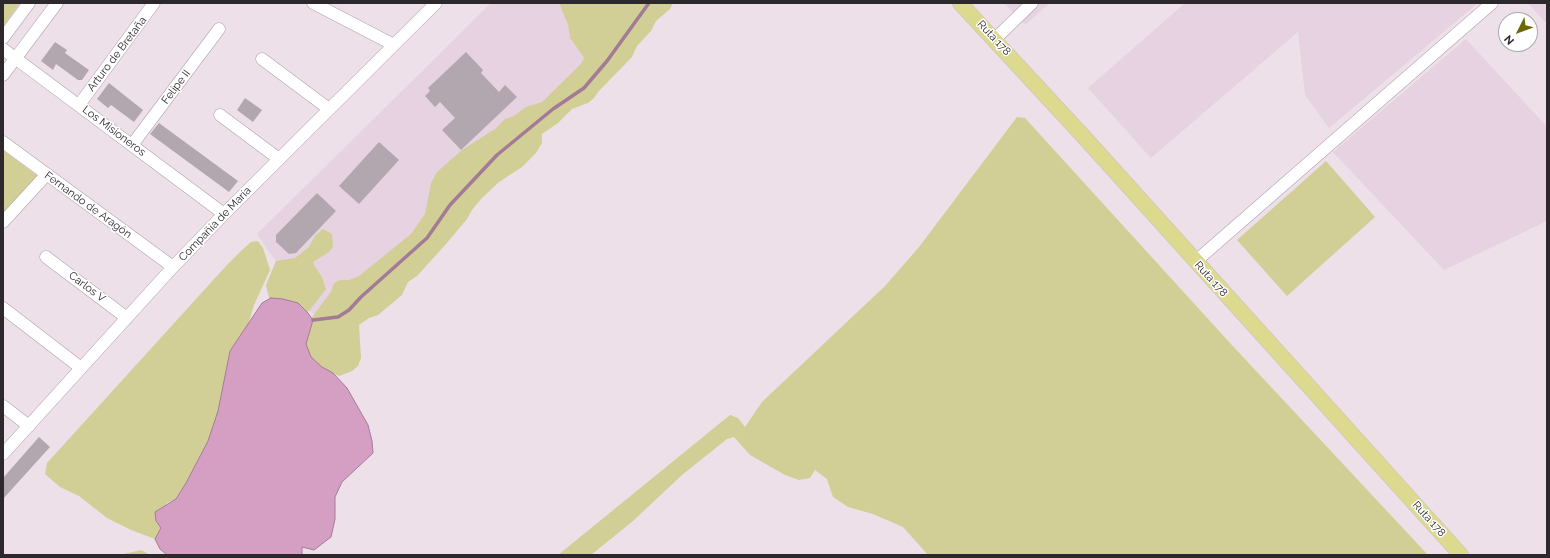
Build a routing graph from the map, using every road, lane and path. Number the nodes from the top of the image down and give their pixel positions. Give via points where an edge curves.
1 (29, 3) edge
2 (57, 3) edge
3 (154, 3) edge
4 (313, 3) edge
5 (436, 3) edge
6 (960, 3) edge
7 (1032, 3) edge
8 (1492, 3) edge
9 (219, 29) dead end
10 (3, 38) edge
11 (994, 39) junction
12 (394, 45) junction
13 (3, 49) edge
14 (16, 58) junction
15 (262, 59) dead end
16 (3, 75) edge
17 (79, 105) junction
18 (329, 109) junction
19 (220, 115) dead end
20 (3, 142) edge
21 (132, 145) junction
22 (279, 159) junction
23 (47, 174) junction
24 (224, 214) junction
25 (3, 222) edge
26 (46, 257) dead end
27 (1196, 261) junction
28 (173, 267) junction
29 (3, 308) edge
30 (127, 318) junction
31 (81, 368) junction
32 (3, 406) edge
33 (29, 426) junction
34 (3, 454) edge
35 (1461, 555) edge

1 - 10 street
2 - 14 street
3 - 17 street, Arturo de Bretaña
4 - 12 street
5 - 12 street, Compañía de María
6 - 11 main road, Ruta 178
7 - 11 street
8 - 27 street
9 - 21 street, Felipe II
11 - 27 main road, Ruta 178
12 - 18 street, Compañía de María
13 - 14 street, Los Misioneros
14 - 16 street
14 - 17 street, Los Misioneros
15 - 18 street
17 - 21 street, Los Misioneros
18 - 22 street, Compañía de María
19 - 22 street
20 - 23 street, Fernando de Aragón
21 - 24 street, Los Misioneros
22 - 24 street, Compañía de María
23 - 25 street
23 - 28 street, Fernando de Aragón
24 - 28 street, Compañía de María
26 - 30 street, Carlos V
27 - 35 main road, Ruta 178
28 - 30 street, Compañía de María
29 - 31 street
30 - 31 street, Compañía de María
31 - 33 street, Compañía de María
32 - 33 street
33 - 34 street, Compañía de María

